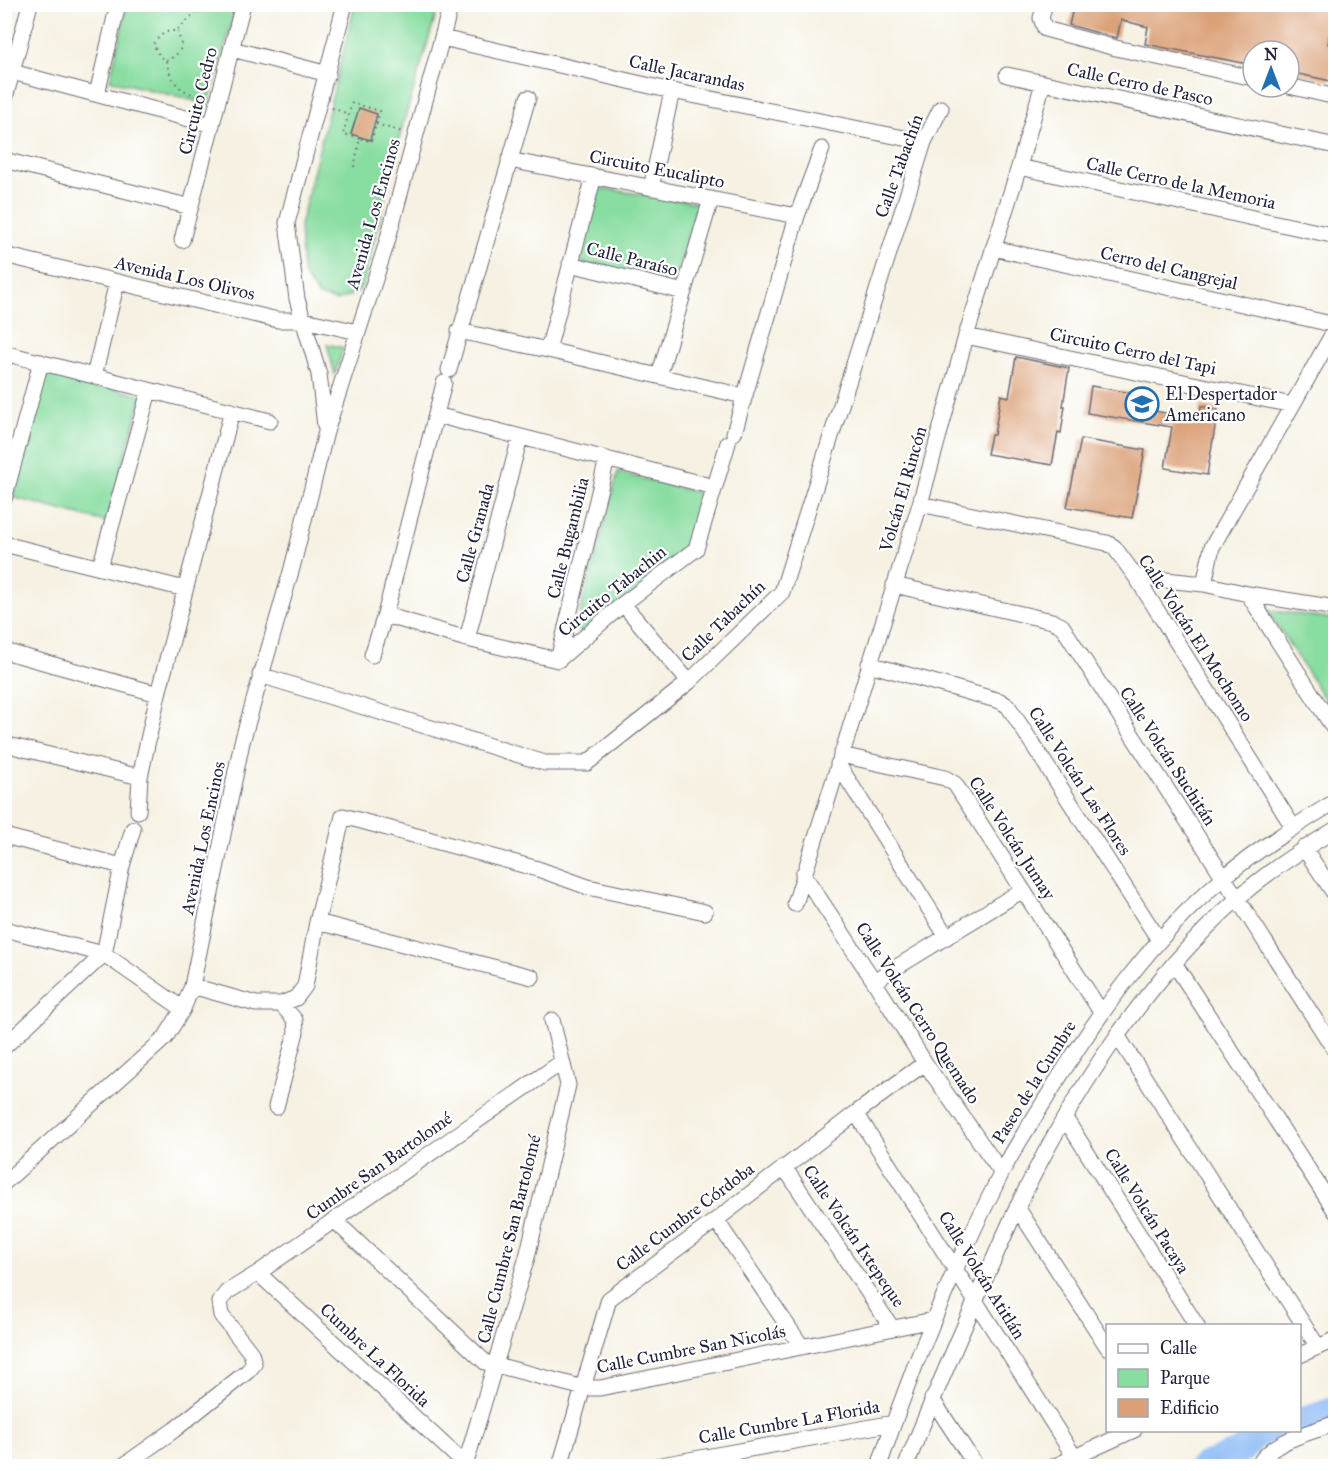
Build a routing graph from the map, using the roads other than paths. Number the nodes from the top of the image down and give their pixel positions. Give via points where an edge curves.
1 (30, 4) edge
2 (118, 4) edge
3 (243, 4) edge
4 (345, 4) edge
5 (451, 4) edge
6 (1045, 4) edge
7 (442, 38) junction
8 (232, 49) junction
9 (12, 72) junction
10 (328, 74) junction
11 (1007, 75) dead end
12 (1241, 75) edge
13 (1043, 83) junction
14 (1301, 89) edge
15 (672, 91) junction
16 (97, 94) junction
17 (1335, 97) edge
18 (528, 98) dead end
19 (4, 102) edge
20 (941, 108) dead end
21 (212, 125) junction
22 (924, 142) junction
23 (1335, 146) edge
24 (822, 149) dead end
25 (4, 160) edge
26 (509, 160) junction
27 (1019, 168) junction
28 (594, 176) junction
29 (651, 188) junction
30 (711, 199) junction
31 (191, 207) junction
32 (797, 216) junction
33 (1335, 236) edge
34 (182, 240) dead end
35 (993, 248) junction
36 (4, 255) edge
37 (570, 264) junction
38 (117, 282) junction
39 (684, 292) junction
40 (304, 320) junction
41 (1335, 326) edge
42 (459, 331) junction
43 (358, 332) junction
44 (966, 336) junction
45 (548, 350) junction
46 (4, 353) edge
47 (41, 362) junction
48 (94, 376) junction
49 (659, 376) junction
50 (149, 391) junction
51 (743, 396) junction
52 (1292, 405) junction
53 (232, 411) junction
54 (436, 415) junction
55 (270, 421) dead end
56 (326, 432) junction
57 (520, 437) junction
58 (607, 459) junction
59 (714, 487) junction
60 (4, 499) edge
61 (920, 504) junction
62 (4, 544) edge
63 (100, 567) junction
64 (1136, 577) junction
65 (1204, 584) junction
66 (894, 585) junction
67 (185, 589) junction
68 (1248, 594) junction
69 (623, 604) junction
70 (1335, 608) edge
71 (385, 615) junction
72 (468, 639) junction
73 (4, 651) edge
74 (372, 655) dead end
75 (558, 660) junction
76 (869, 664) junction
77 (260, 675) junction
78 (689, 682) junction
79 (158, 694) junction
80 (1335, 732) edge
81 (4, 744) edge
82 (840, 760) junction
83 (140, 777) junction
84 (1335, 801) edge
85 (138, 811) dead end
86 (1293, 827) junction
87 (133, 829) dead end
88 (1335, 829) edge
89 (4, 836) edge
90 (1304, 848) junction
91 (122, 866) junction
92 (803, 874) junction
93 (1223, 878) junction
94 (1023, 890) junction
95 (1335, 896) edge
96 (1237, 899) junction
97 (795, 904) dead end
98 (705, 912) dead end
99 (317, 922) junction
100 (4, 929) edge
101 (947, 937) junction
102 (1159, 940) junction
103 (104, 954) junction
104 (1173, 963) junction
105 (532, 977) dead end
106 (874, 981) junction
107 (192, 987) junction
108 (281, 1004) junction
109 (183, 1009) junction
110 (1101, 1012) junction
111 (552, 1020) dead end
112 (4, 1026) edge
113 (21, 1031) junction
114 (1117, 1035) junction
115 (4, 1047) edge
116 (1335, 1052) edge
117 (562, 1062) junction
118 (925, 1063) junction
119 (276, 1107) dead end
120 (856, 1113) junction
121 (1065, 1118) junction
122 (784, 1167) junction
123 (1001, 1172) junction
124 (4, 1183) edge
125 (1017, 1207) junction
126 (1335, 1212) edge
127 (334, 1220) junction
128 (716, 1220) junction
129 (956, 1269) junction
130 (258, 1273) junction
131 (975, 1302) junction
132 (933, 1320) junction
133 (1196, 1324) edge
134 (892, 1328) junction
135 (1335, 1339) edge
136 (1106, 1346) edge
137 (802, 1347) junction
138 (1318, 1347) junction
139 (1301, 1354) edge
140 (496, 1365) junction
141 (584, 1388) junction
142 (932, 1399) junction
143 (894, 1423) junction
144 (1335, 1423) edge
145 (1132, 1432) edge
146 (1075, 1458) junction
147 (1260, 1462) edge
148 (466, 1466) edge
149 (123, 1467) edge
150 (560, 1467) edge
151 (656, 1467) edge
152 (879, 1467) edge
153 (906, 1467) edge
154 (976, 1467) edge
155 (1055, 1467) edge
156 (1279, 1467) edge

1 - 9 street
2 - 16 street
3 - 8 street, Circuito Cedro
4 - 10 street, Avenida Los Encinos
5 - 7 street, Avenida Los Encinos
6 - 12 street via 1041,18 1044,29
7 - 15 street, Calle Jacarandas
7 - 43 street, Avenida Los Encinos via 387,242
8 - 10 street
8 - 21 street, Circuito Cedro
9 - 16 street
9 - 19 street
10 - 40 street, Avenida Los Encinos via 287,223 297,299
11 - 13 street, Calle Cerro de Pasco
13 - 23 street, Calle Cerro de Pasco
13 - 27 street, Volcán El Rincón
14 - 17 street
15 - 22 street, Calle Jacarandas
15 - 29 street
16 - 21 street
18 - 26 street
20 - 22 street, Calle Tabachín
21 - 31 street, Circuito Cedro
22 - 78 street, Calle Tabachín via 782,592
24 - 32 street
25 - 31 street
26 - 28 street, Circuito Eucalipto
26 - 42 street
27 - 33 street, Calle Cerro de la Memoria
27 - 35 street, Volcán El Rincón
28 - 29 street, Circuito Eucalipto
28 - 37 street
29 - 30 street, Circuito Eucalipto
30 - 32 street, Circuito Eucalipto
30 - 39 street
31 - 34 street, Circuito Cedro
32 - 51 street
35 - 41 street, Cerro del Cangrejal
35 - 44 street, Volcán El Rincón
36 - 38 street, Avenida Los Olivos
37 - 39 street, Calle Paraíso
37 - 45 street
38 - 40 street, Avenida Los Olivos via 278,320
38 - 48 street
39 - 49 street
40 - 43 street, Avenida Los Olivos
40 - 56 street, Avenida Los Encinos via 319,374
41 - 52 street
42 - 45 street
42 - 54 street
43 - 56 street, Avenida Los Encinos
44 - 52 street, Circuito Cerro del Tapi
44 - 61 street, Volcán El Rincón
45 - 49 street
46 - 47 street
47 - 48 street
47 - 60 street
48 - 50 street
49 - 51 street
50 - 53 street
50 - 63 street
51 - 59 street, Circuito Tabachin
52 - 65 street via 1212,547
53 - 55 street
53 - 67 street
54 - 57 street
54 - 71 street
56 - 77 street, Avenida Los Encinos
57 - 58 street
57 - 72 street, Calle Granada
58 - 59 street
58 - 75 street, Calle Bugambilia
59 - 69 street, Circuito Tabachin via 696,549
61 - 64 street, Calle Volcán El Mochomo via 1107,543
61 - 66 street, Volcán El Rincón
62 - 63 street
63 - 67 street
64 - 65 street
64 - 86 street, Calle Volcán El Mochomo
65 - 68 street
66 - 76 street, Volcán El Rincón
66 - 93 street, Calle Volcán Suchitán via 1062,626
67 - 79 street
68 - 70 street
68 - 80 street
69 - 75 street, Circuito Tabachin
69 - 78 street
71 - 72 street, Circuito Tabachin
71 - 74 street
72 - 75 street, Circuito Tabachin
73 - 79 street
76 - 82 street, Volcán El Rincón
76 - 102 street, Calle Volcán Las Flores via 1008,706
77 - 78 street, Calle Tabachín via 544,762 587,762
77 - 107 street, Avenida Los Encinos via 242,742
79 - 83 street
81 - 83 street
82 - 92 street, Volcán El Rincón
82 - 94 street, Calle Volcán Jumay via 945,778 955,784
82 - 101 street
83 - 85 street
84 - 86 street, Paseo de la Cumbre
86 - 93 street, Paseo de la Cumbre
87 - 91 street
88 - 90 street
89 - 91 street
90 - 95 street
90 - 96 street
91 - 103 street
92 - 97 street, Volcán El Rincón
92 - 106 street, Calle Volcán Cerro Quemado
93 - 96 street, Calle Volcán Suchitán
93 - 102 street, Paseo de la Cumbre
94 - 101 street
94 - 110 street, Calle Volcán Jumay
96 - 104 street
96 - 116 street, Calle Volcán Suchitán
98 - 99 street via 588,887 538,869 343,816
99 - 105 street
99 - 108 street via 305,986 296,998
100 - 103 street
101 - 106 street
102 - 110 street, Paseo de la Cumbre
103 - 109 street
103 - 113 street
104 - 114 street
104 - 126 street
106 - 118 street, Calle Volcán Cerro Quemado
107 - 108 street via 256,1004
107 - 109 street, Avenida Los Encinos
108 - 119 street via 296,1020 296,1032
109 - 124 street, Avenida Los Encinos via 165,1038
110 - 123 street, Paseo de la Cumbre
111 - 117 street, Calle Cumbre San Bartolomé
112 - 113 street
113 - 115 street
114 - 121 street
114 - 138 street
117 - 127 street, Cumbre San Bartolomé
117 - 140 street, Calle Cumbre San Bartolomé via 568,1085 527,1257
118 - 120 street, Calle Cumbre Córdoba
118 - 123 street, Calle Volcán Cerro Quemado
120 - 122 street, Calle Cumbre Córdoba
120 - 129 street, Calle Volcán Atitlán
121 - 125 street
121 - 133 street, Calle Volcán Pacaya
122 - 128 street, Calle Cumbre Córdoba
122 - 134 street, Calle Volcán Ixtepeque
123 - 129 street, Paseo de la Cumbre
125 - 131 street
125 - 136 street
127 - 130 street, Cumbre San Bartolomé
127 - 140 street, Calle Cumbre San Nicolás via 485,1362
128 - 137 street
128 - 141 street, Calle Cumbre Córdoba via 609,1299
129 - 131 street, Calle Volcán Atitlán
129 - 132 street, Paseo de la Cumbre
130 - 148 street, Cumbre La Florida
130 - 149 street, Cumbre San Bartolomé via 227,1292 219,1302 221,1316 251,1353 254,1364
131 - 142 street
131 - 146 street, Calle Volcán Atitlán
132 - 134 street, Calle Cumbre San Nicolás
132 - 143 street, Paseo de la Cumbre
134 - 137 street, Calle Cumbre San Nicolás
135 - 138 street
137 - 141 street, Calle Cumbre San Nicolás
138 - 139 street
140 - 141 street, Calle Cumbre San Nicolás
140 - 148 street, Calle Cumbre San Bartolomé
141 - 150 street, Calle Cumbre Córdoba
142 - 153 street
142 - 154 street
143 - 151 street, Calle Cumbre La Florida
143 - 152 street, Paseo de la Cumbre
144 - 147 street via 1273,1448
145 - 146 street
146 - 155 street
147 - 156 street

